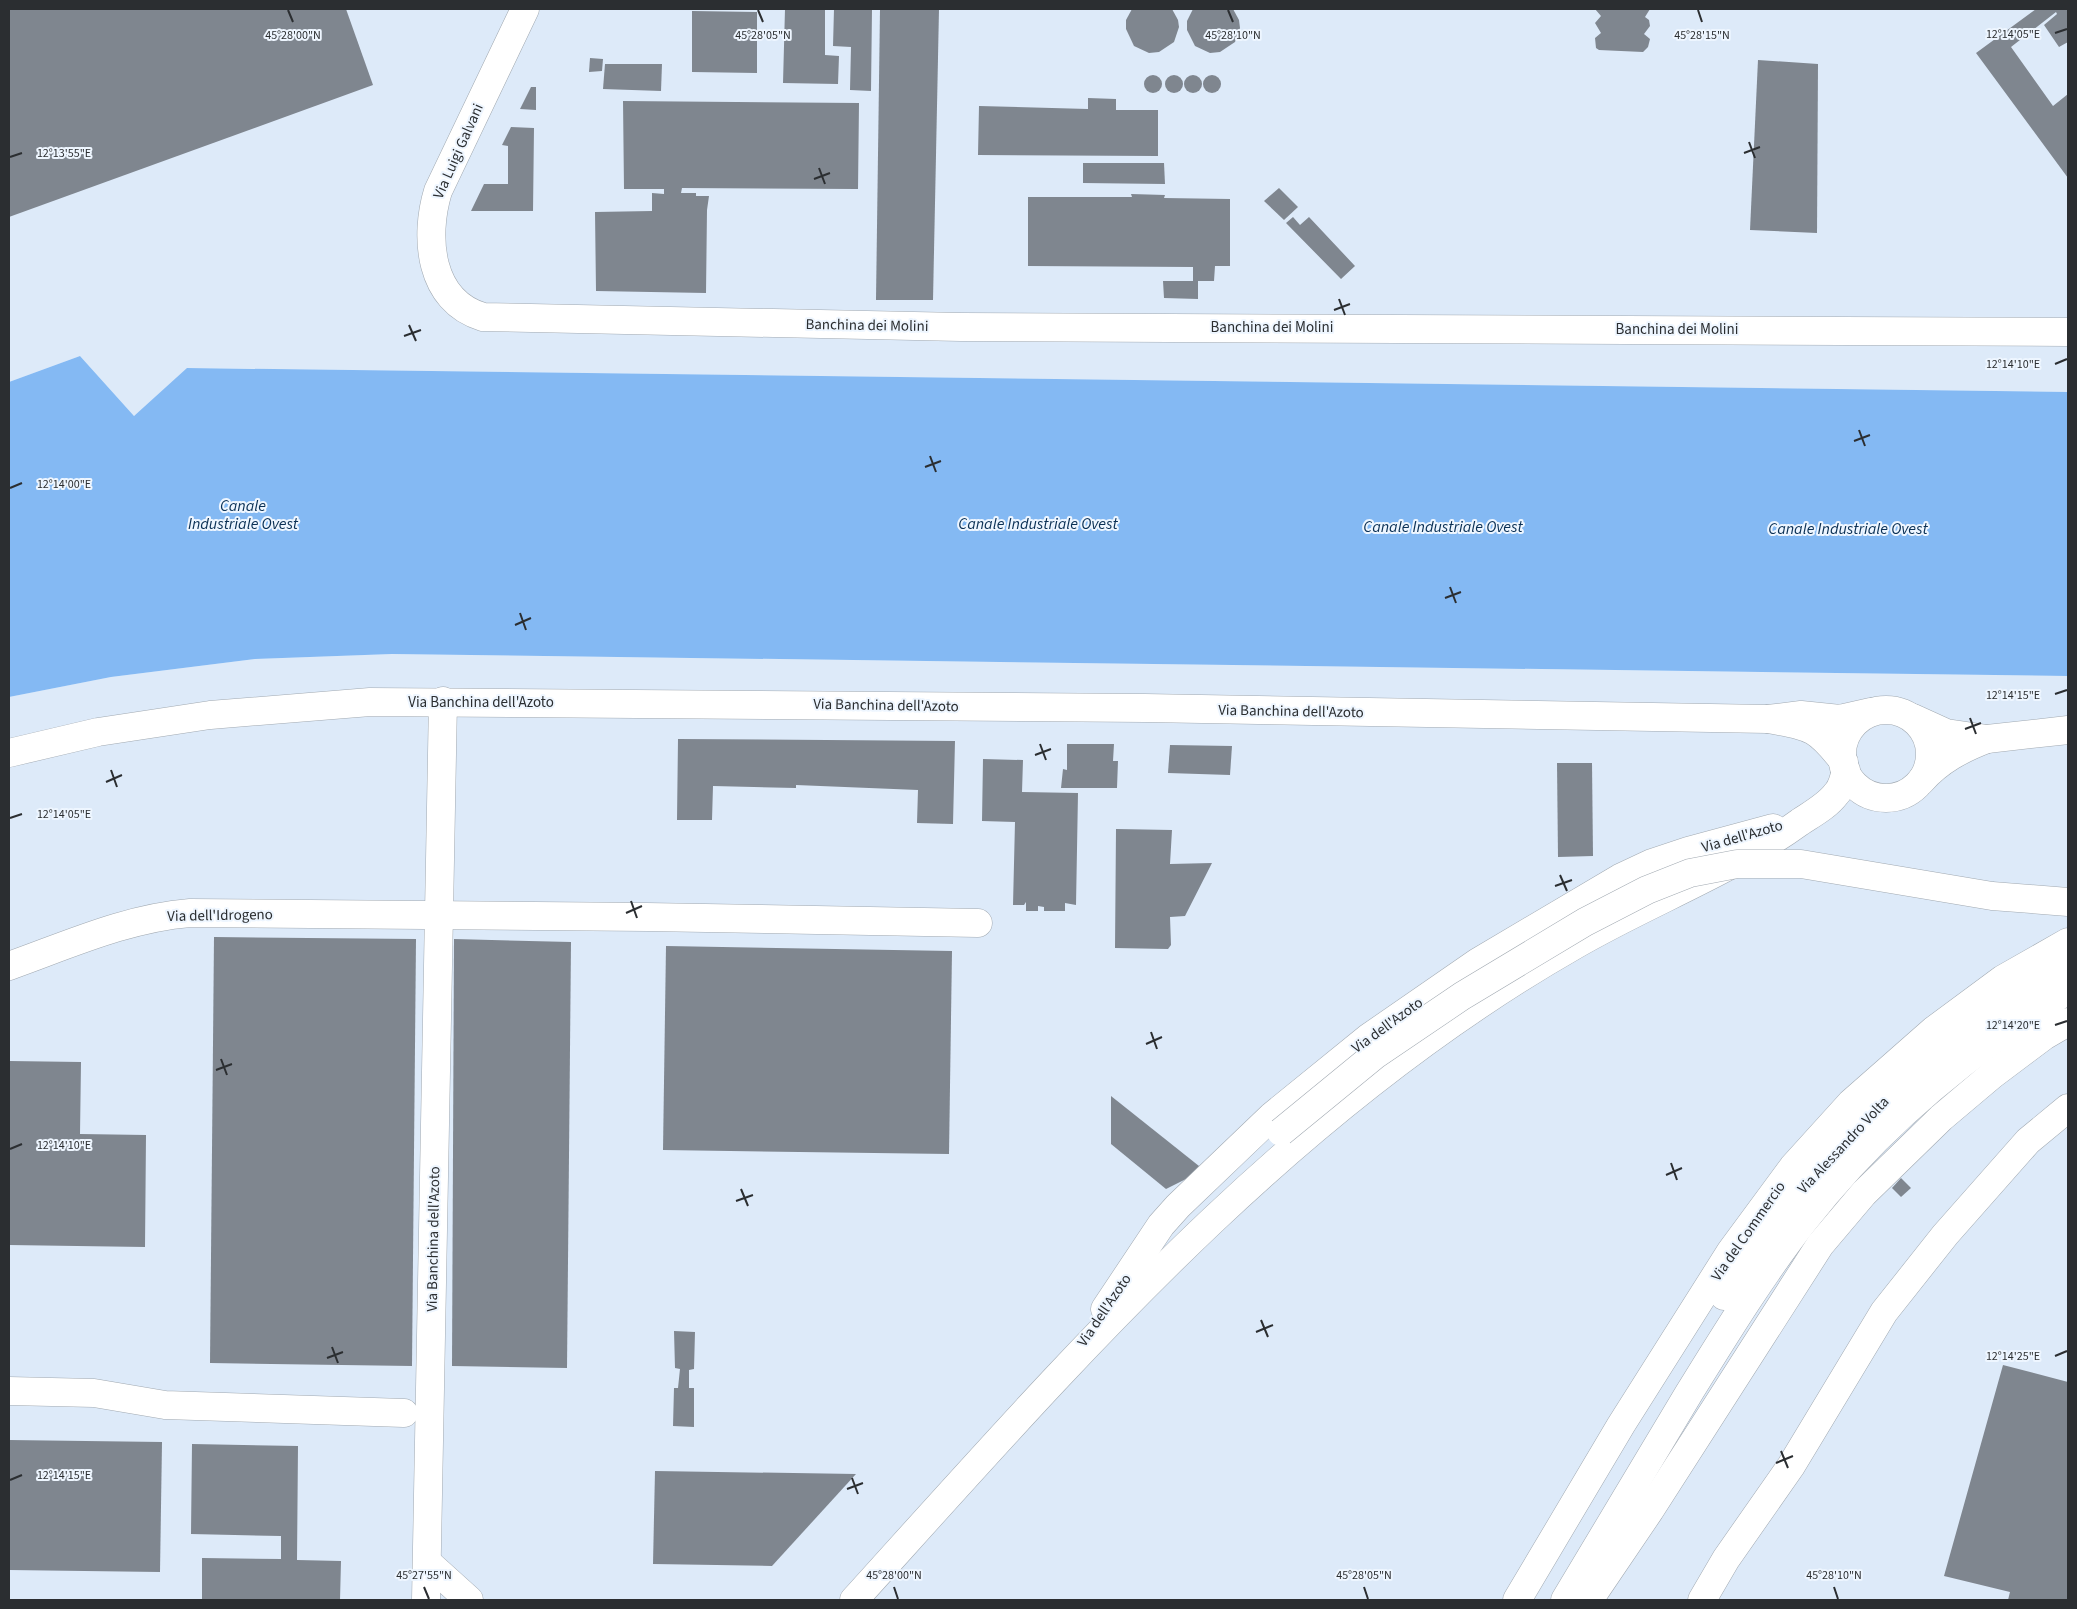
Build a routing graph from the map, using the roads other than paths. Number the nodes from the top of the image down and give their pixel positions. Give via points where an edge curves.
1 (525, 9) edge
2 (476, 315) joint
3 (2068, 332) edge
4 (443, 701) junction
5 (1872, 712) junction
6 (1913, 718) junction
7 (1768, 719) junction
8 (2068, 730) edge
9 (1987, 739) junction
10 (9, 753) edge
11 (1845, 766) junction
12 (1920, 782) junction
13 (1805, 818) junction
14 (2068, 902) edge
15 (439, 915) junction
16 (978, 923) dead end
17 (2068, 942) edge
18 (2068, 963) edge
19 (9, 966) edge
20 (2068, 990) edge
21 (2068, 1022) edge
22 (2068, 1108) edge
23 (1068, 1364) junction
24 (9, 1391) edge
25 (404, 1413) dead end
26 (1650, 1435) junction
27 (428, 1563) junction
28 (426, 1600) edge
29 (469, 1600) edge
30 (854, 1600) edge
31 (1516, 1600) edge
32 (1525, 1600) edge
33 (1565, 1600) edge
34 (1588, 1600) edge
35 (1702, 1600) edge

1 - 2 street, Via Luigi Galvani via 438,191 431,220 431,249 440,280 455,301
2 - 3 street, Banchina dei Molini via 961,327
4 - 7 street, Via Banchina dell'Azoto via 1145,708
4 - 10 street, Via Banchina dell'Azoto via 370,702 210,715 98,732
4 - 15 street, Via Banchina dell'Azoto
5 - 6 street via 1893,711
5 - 7 street via 1840,719 1801,715
5 - 11 street via 1860,718 1850,729 1844,742
6 - 9 street via 1946,733
6 - 12 street via 1928,742 1930,756
7 - 11 street via 1816,731 1825,737
8 - 9 street
9 - 12 street via 1949,756
11 - 12 street via 1859,788 1880,797 1908,792
11 - 13 street, Via dell'Azoto via 1838,793
13 - 23 street, Via dell'Azoto via 1774,841 1575,944 1394,1064 1245,1188
13 - 23 street, Via dell'Azoto via 1688,851 1620,878 1478,962 1368,1038 1272,1116 1178,1206 1161,1225
14 - 23 street, Via dell'Azoto, bridge via 1992,896 1801,864 1737,864 1690,873 1647,890 1550,941 1375,1055 1281,1132 1173,1235
15 - 16 street, Via dell'Idrogeno
15 - 19 street, Via dell'Idrogeno via 168,915 122,925
15 - 27 street, Via Banchina dell'Azoto
17 - 31 street, Via del Commercio via 2003,979 1934,1030 1851,1103 1793,1167 1731,1251
18 - 26 street, Via Alessandro Volta via 1998,1007 1923,1065 1856,1127 1821,1165 1772,1225
20 - 26 street, Via Alessandro Volta via 2024,1017 1950,1071 1899,1117 1840,1178 1804,1220
21 - 34 street via 1992,1075 1941,1118 1864,1193 1820,1245 1650,1510
22 - 35 street via 2028,1141 1945,1235 1884,1312 1791,1466 1726,1559
23 - 30 street, Via dell'Azoto
24 - 25 street via 94,1393 165,1405
26 - 32 street
26 - 33 street
27 - 28 street, Via Banchina dell'Azoto
27 - 29 street

